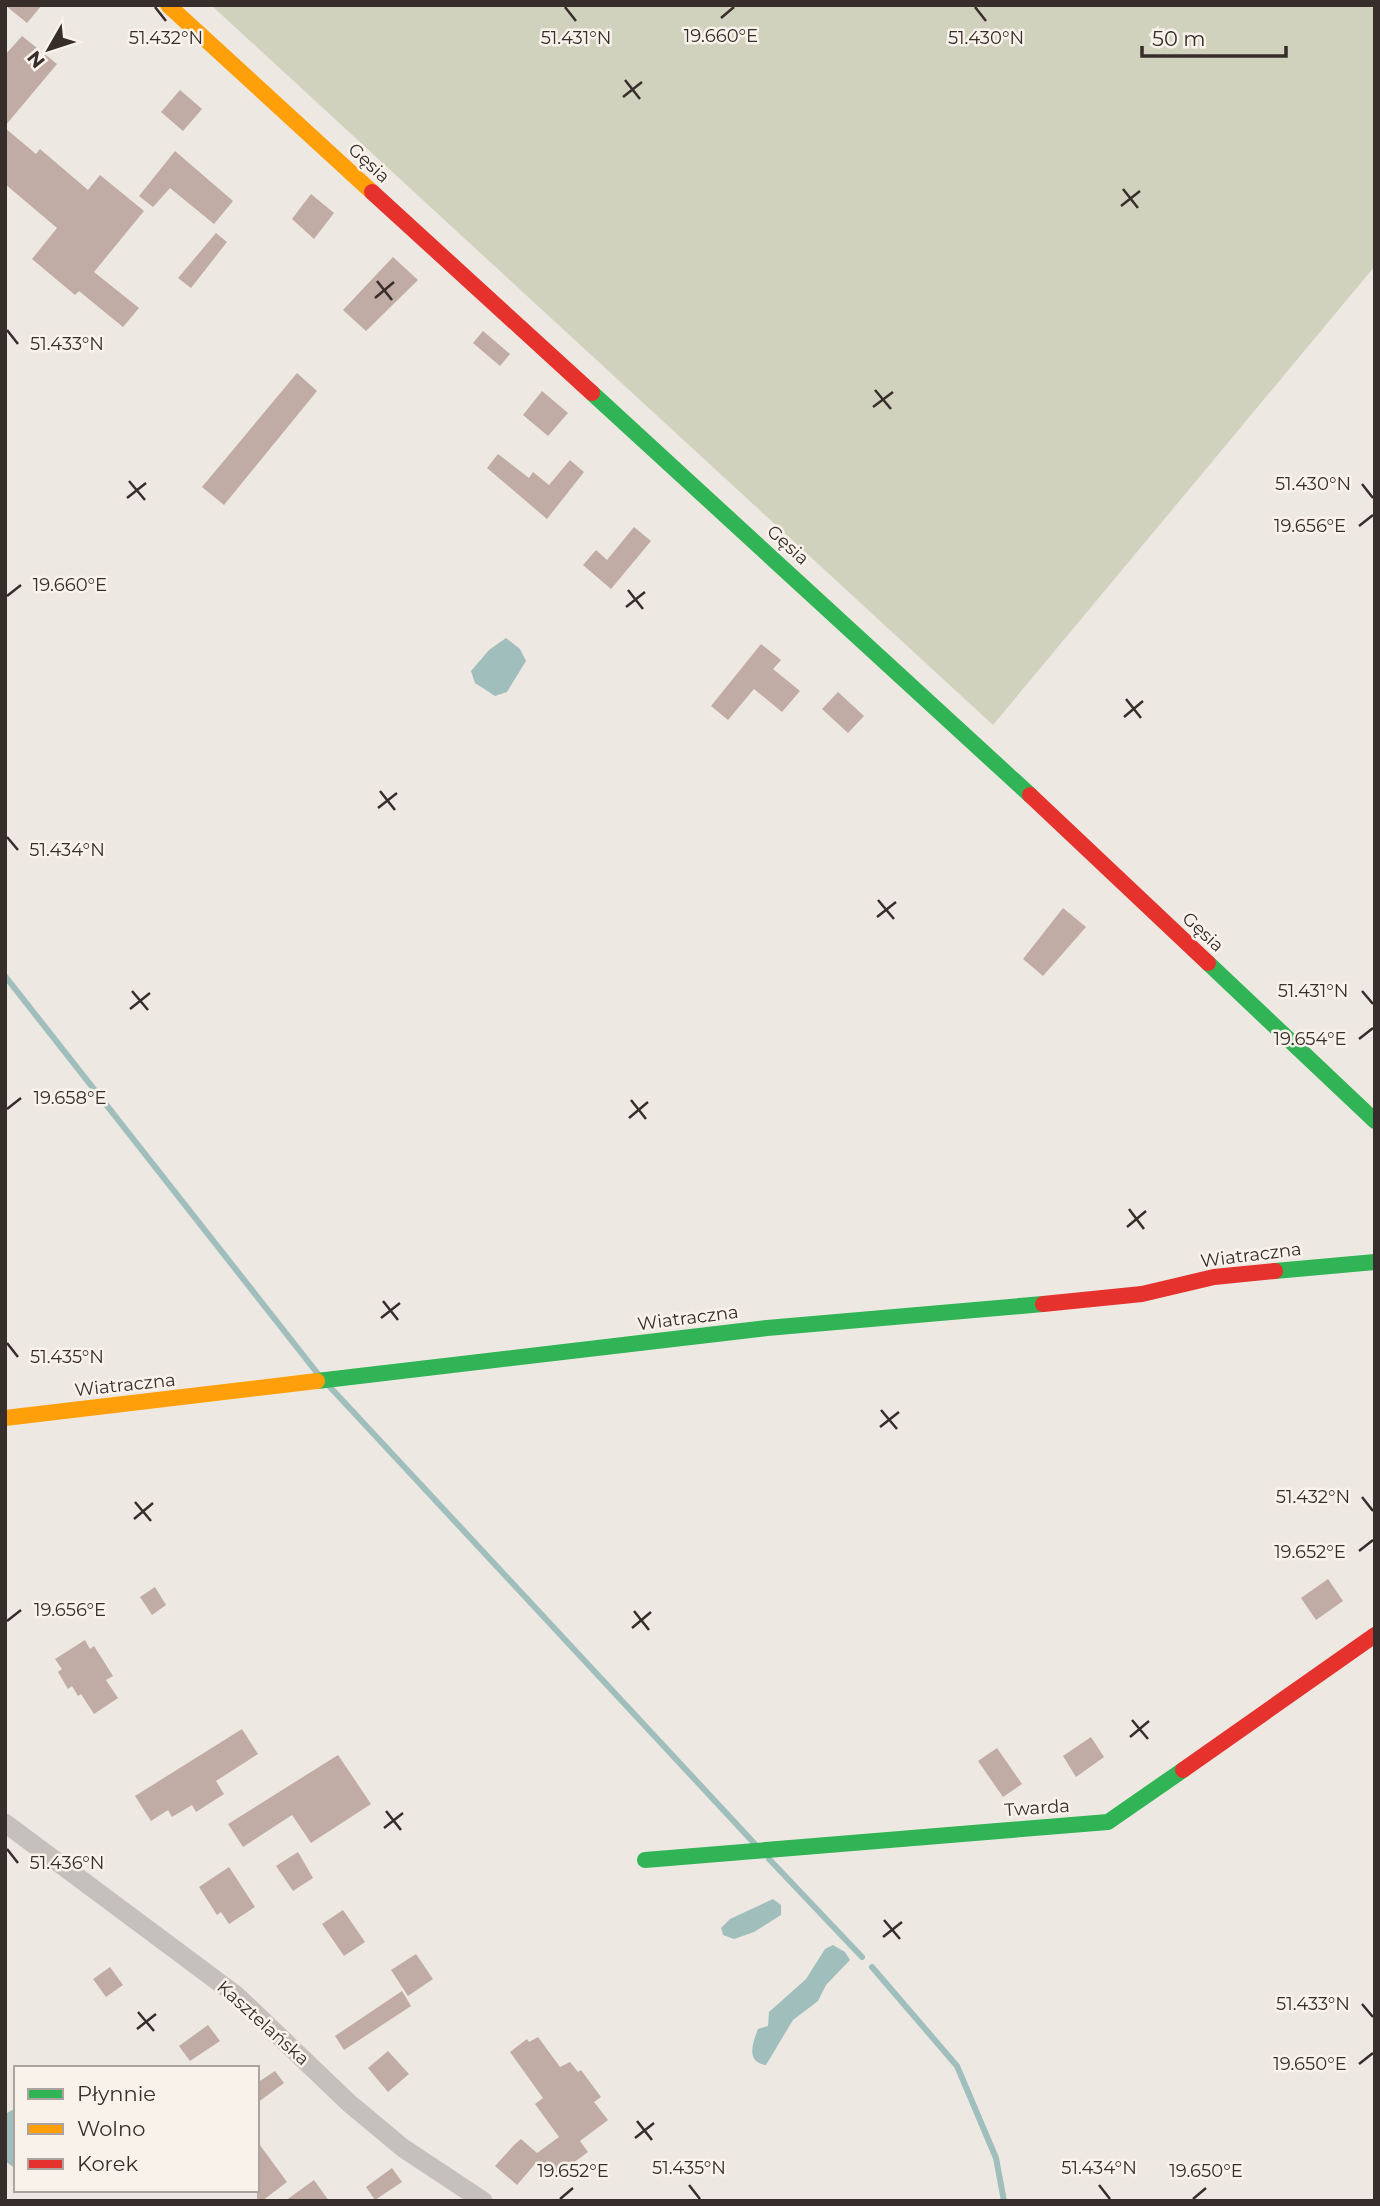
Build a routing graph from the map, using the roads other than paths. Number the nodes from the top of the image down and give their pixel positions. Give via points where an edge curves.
1 (168, 5) edge
2 (1375, 1121) edge
3 (1375, 1262) edge
4 (5, 1418) edge
5 (1375, 1635) edge
6 (5, 1823) edge
7 (645, 1860) dead end
8 (483, 2201) edge

1 - 2 street, Gęsia via 971,739
3 - 4 street, Wiatraczna via 1213,1277 1142,1294 1091,1300 767,1328
5 - 7 street, Twarda via 1108,1822
6 - 8 street, Kasztelańska via 236,1995 402,2148

